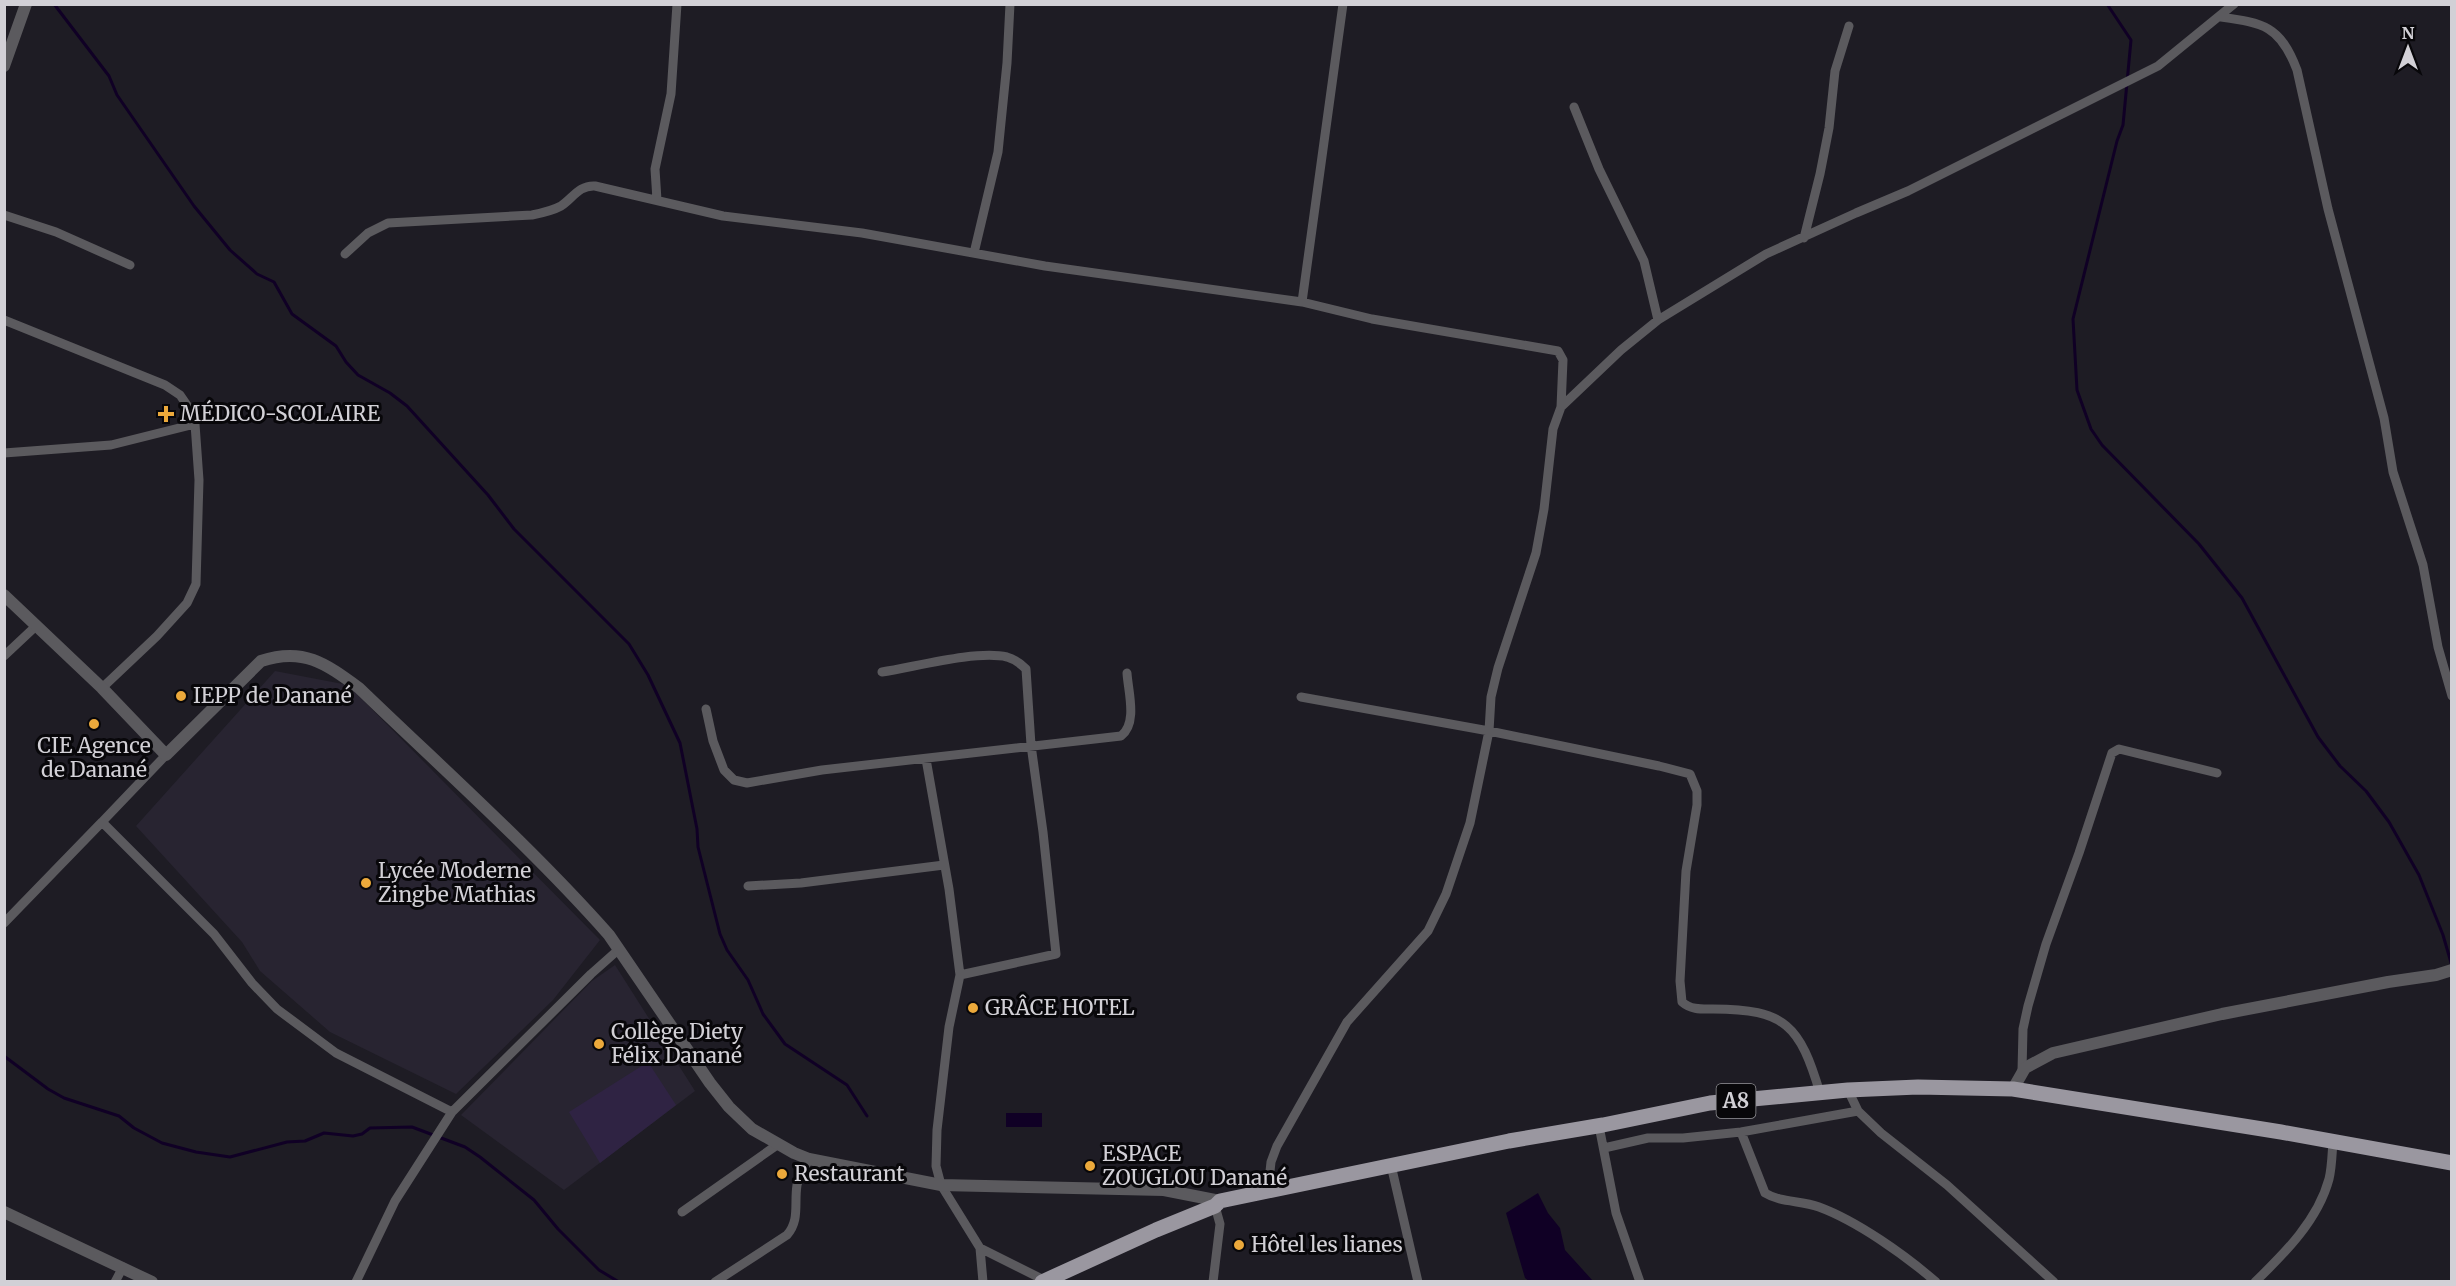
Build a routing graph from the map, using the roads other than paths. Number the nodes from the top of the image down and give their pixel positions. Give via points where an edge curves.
1 (26, 4) edge
2 (677, 4) edge
3 (1010, 4) edge
4 (1343, 4) edge
5 (2234, 4) edge
6 (2220, 17) junction
7 (1849, 26) dead end
8 (4, 66) edge
9 (1574, 107) dead end
10 (657, 200) junction
11 (4, 215) edge
12 (1804, 238) junction
13 (974, 253) junction
14 (345, 254) dead end
15 (130, 265) dead end
16 (1302, 302) junction
17 (4, 320) edge
18 (1658, 320) junction
19 (1561, 407) junction
20 (195, 424) junction
21 (4, 453) edge
22 (4, 595) edge
23 (36, 626) junction
24 (4, 656) edge
25 (882, 672) dead end
26 (1127, 673) dead end
27 (102, 688) junction
28 (2451, 696) edge
29 (1301, 697) dead end
30 (706, 709) dead end
31 (1489, 731) junction
32 (1030, 745) junction
33 (166, 755) junction
34 (926, 759) junction
35 (2217, 773) dead end
36 (102, 822) junction
37 (944, 865) junction
38 (748, 886) dead end
39 (4, 923) edge
40 (618, 950) junction
41 (2451, 970) edge
42 (960, 975) junction
43 (2022, 1071) junction
44 (2013, 1089) junction
45 (1848, 1090) junction
46 (1820, 1093) junction
47 (1858, 1111) junction
48 (452, 1113) junction
49 (1599, 1126) junction
50 (1741, 1132) junction
51 (2333, 1141) junction
52 (777, 1145) junction
53 (1604, 1148) junction
54 (809, 1159) junction
55 (2451, 1163) edge
56 (1391, 1165) junction
57 (941, 1185) junction
58 (1268, 1190) junction
59 (1218, 1203) junction
60 (4, 1212) edge
61 (682, 1212) dead end
62 (980, 1248) junction
63 (123, 1267) junction
64 (115, 1281) edge
65 (152, 1281) edge
66 (356, 1281) edge
67 (715, 1281) edge
68 (983, 1281) edge
69 (1046, 1281) edge
70 (1213, 1281) edge
71 (1407, 1281) edge
72 (1418, 1281) edge
73 (1640, 1281) edge
74 (1936, 1281) edge
75 (2054, 1281) edge
76 (2255, 1281) edge

1 - 8 street
2 - 10 street via 674,76 655,177
3 - 13 street via 998,152
4 - 16 street
5 - 6 street
6 - 12 street via 2158,66 1908,191
6 - 28 street via 2258,22 2266,27 2289,50 2296,69 2328,209 2384,418 2393,472 2423,565
7 - 12 street via 1835,71 1827,138
9 - 18 street via 1644,261
10 - 13 street via 723,216 862,233
10 - 14 street via 589,186 563,205 532,215 388,223 375,228
11 - 15 street via 56,232
12 - 18 street via 1766,254
13 - 16 street
16 - 19 street via 1371,319 1558,351 1563,360
17 - 20 street via 165,385 180,395
18 - 19 street
19 - 31 street via 1553,429 1536,553 1493,686
20 - 21 street via 111,445
20 - 27 street via 198,571 193,593 158,636
22 - 23 street
23 - 24 street
23 - 27 street
25 - 32 street via 961,659 1012,659 1026,669
26 - 32 street via 1130,721 1121,736
27 - 33 street
29 - 31 street
30 - 34 street via 721,765 727,775 740,783
31 - 46 street via 1690,774 1697,791 1697,805 1686,871 1682,1002 1696,1009 1746,1010 1776,1019 1790,1028 1810,1059
31 - 58 street via 1470,823 1436,918 1347,1022 1276,1146
32 - 34 street
32 - 42 street via 1056,954
33 - 36 street
33 - 40 street via 261,662 281,654 316,661 339,672 367,696 552,874 609,935
34 - 37 street
35 - 43 street via 2119,749 2112,753 2028,1006
36 - 39 street
36 - 48 street via 214,934 277,1009 345,1058
37 - 38 street
37 - 42 street
40 - 48 street
40 - 52 street via 710,1083 752,1129
41 - 43 street via 2222,1014 2074,1048 2036,1061
42 - 57 street via 949,1027 937,1130 936,1166
43 - 44 street
44 - 45 main road, A8
44 - 51 main road, A8
45 - 46 main road, A8
45 - 47 street
46 - 49 main road, A8 via 1710,1103
47 - 50 street
47 - 75 street
48 - 66 street via 396,1201
49 - 53 street
49 - 56 main road, A8
50 - 53 street via 1648,1138
50 - 74 street via 1765,1193 1841,1216
51 - 55 main road, A8
51 - 76 street via 2329,1179 2320,1201 2292,1246
52 - 54 street
52 - 61 street
53 - 73 street via 1616,1213
54 - 57 street
54 - 67 street via 797,1184 794,1228
56 - 58 main road, A8
56 - 72 street
57 - 59 street via 1164,1190
57 - 62 street
58 - 59 main road, A8
59 - 69 main road, A8
59 - 70 street via 1220,1224
60 - 63 street
62 - 68 street
62 - 69 street
63 - 64 street
63 - 65 street
71 - 72 street

